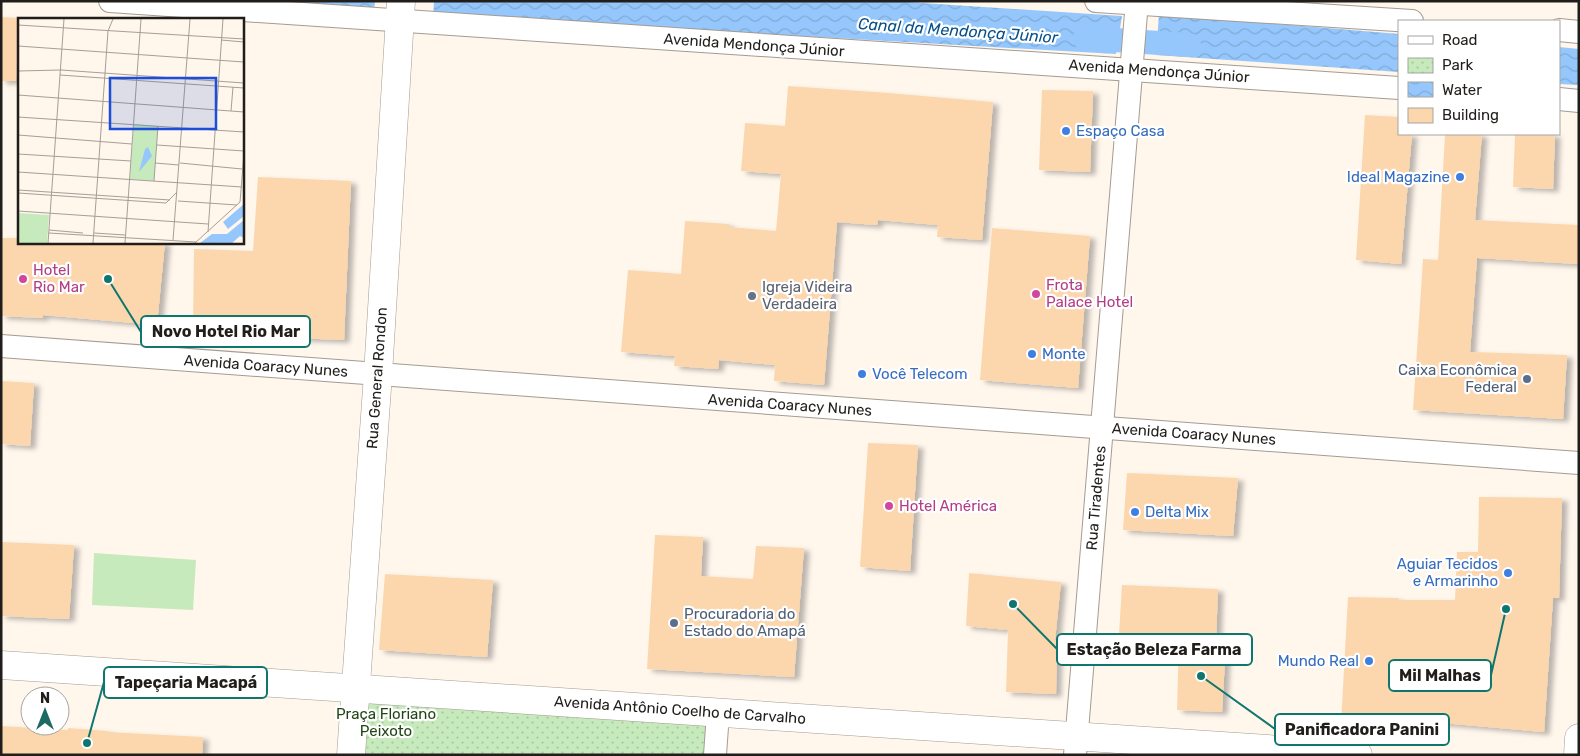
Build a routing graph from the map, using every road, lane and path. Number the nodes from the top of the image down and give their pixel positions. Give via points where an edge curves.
1 (110, 1) edge
2 (1096, 1) edge
3 (1136, 7) edge
4 (400, 11) edge
5 (1398, 20) edge
6 (1560, 30) edge
7 (1579, 32) edge
8 (1132, 62) junction
9 (1398, 88) edge
10 (1560, 99) edge
11 (1579, 101) edge
12 (1, 346) edge
13 (378, 374) junction
14 (1102, 428) junction
15 (1579, 463) edge
16 (1, 665) edge
17 (356, 689) junction
18 (718, 713) junction
19 (1579, 738) edge
20 (1076, 745) edge
21 (350, 755) edge
22 (715, 755) edge
23 (1358, 755) edge
24 (1578, 755) edge

1 - 4 street, Avenida Mendonça Júnior
2 - 3 street
3 - 5 street
3 - 8 street, Rua Tiradentes
4 - 8 street, Avenida Mendonça Júnior
4 - 13 street, Rua General Rondon
6 - 7 street
8 - 9 street, Avenida Mendonça Júnior
8 - 14 street, Rua Tiradentes
10 - 11 street
12 - 13 street, Avenida Coaracy Nunes
13 - 14 street, Avenida Coaracy Nunes
13 - 17 street, Rua General Rondon
14 - 15 street, Avenida Coaracy Nunes
14 - 20 street, Rua Tiradentes
16 - 17 street, Avenida Antônio Coelho de Carvalho
17 - 18 street, Avenida Antônio Coelho de Carvalho
17 - 21 street, Rua General Rondon
18 - 20 street, Avenida Antônio Coelho de Carvalho
18 - 22 street
19 - 24 street
20 - 23 street, Avenida Antônio Coelho de Carvalho

